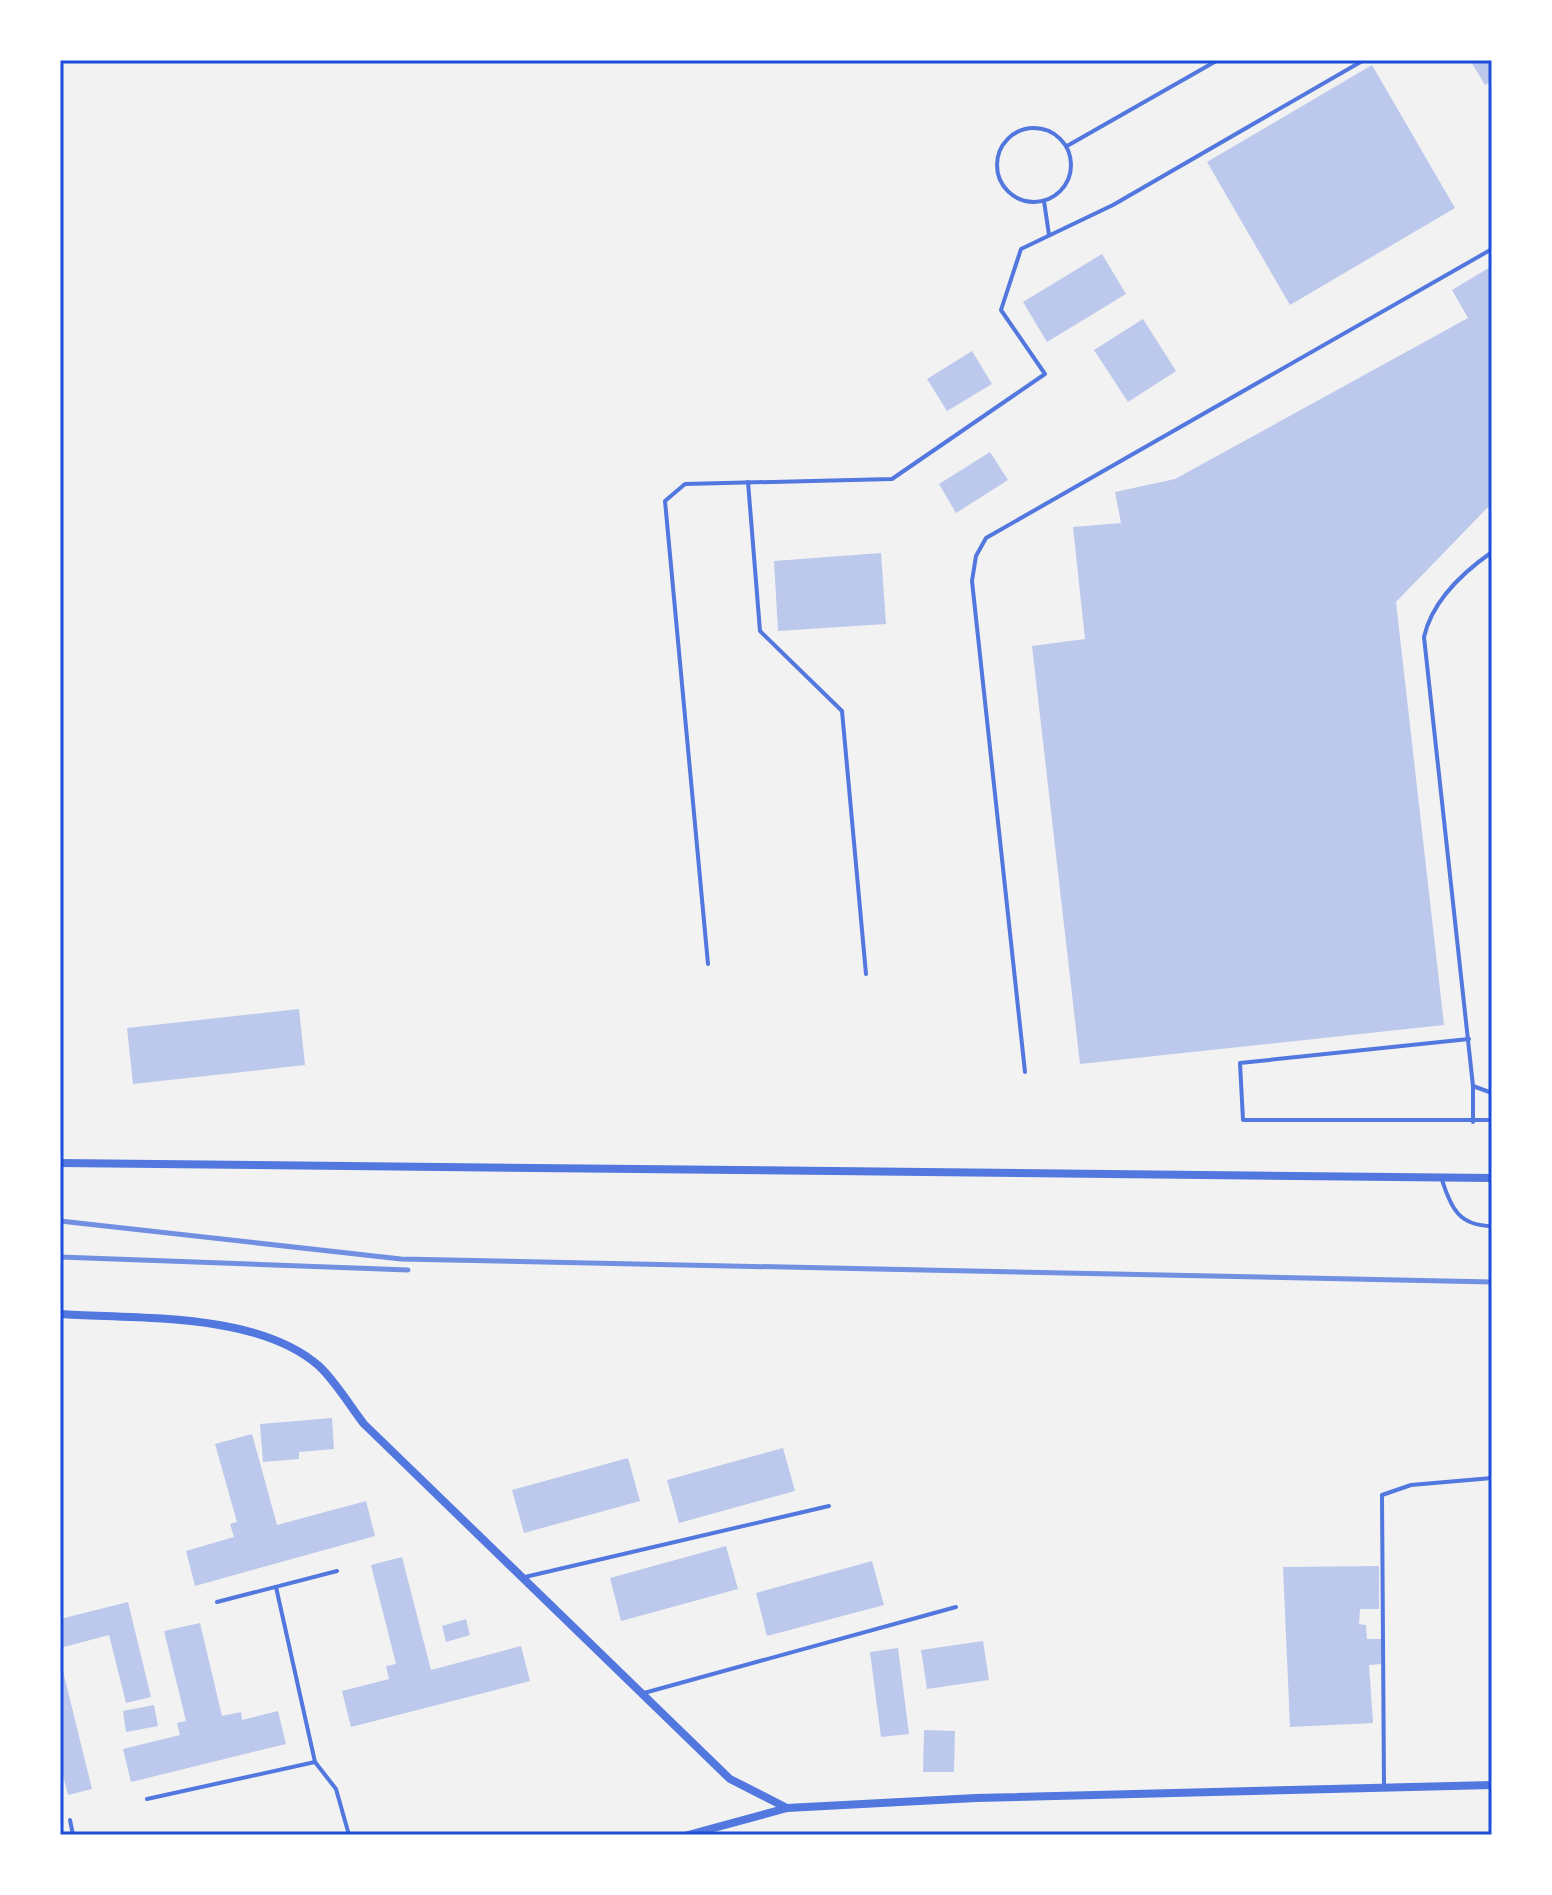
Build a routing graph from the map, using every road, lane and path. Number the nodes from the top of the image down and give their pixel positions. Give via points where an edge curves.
1 (1218, 60) edge
2 (1364, 60) edge
3 (1066, 146) junction
4 (1044, 201) junction
5 (1049, 235) junction
6 (1492, 249) edge
7 (748, 482) junction
8 (1492, 552) edge
9 (708, 964) dead end
10 (866, 974) dead end
11 (1469, 1039) junction
12 (1025, 1072) dead end
13 (1473, 1086) junction
14 (1492, 1093) edge
15 (1492, 1120) edge
16 (1473, 1122) junction
17 (60, 1163) edge
18 (1492, 1178) edge
19 (1442, 1180) junction
20 (1492, 1226) edge
21 (60, 1314) edge
22 (1492, 1478) edge
23 (829, 1506) dead end
24 (337, 1571) dead end
25 (522, 1577) junction
26 (276, 1587) junction
27 (217, 1602) dead end
28 (956, 1607) dead end
29 (642, 1694) junction
30 (315, 1762) junction
31 (1492, 1785) edge
32 (1384, 1788) junction
33 (147, 1799) dead end
34 (787, 1808) junction
35 (70, 1820) dead end
36 (73, 1835) edge
37 (349, 1835) edge
38 (688, 1835) edge

1 - 3 lane
2 - 5 lane via 1113,205
3 - 4 lane via 1071,172 1056,195
3 - 4 lane via 1057,136 1031,128 1000,151 997,164 1007,190 1030,202
4 - 5 lane
5 - 7 lane via 1021,249 1001,310 1045,374 892,479
6 - 12 lane via 986,538 972,581
7 - 9 lane via 685,484 665,501
7 - 10 lane via 760,631 842,711
8 - 11 lane via 1440,599 1428,616 1424,637
11 - 13 lane
11 - 16 lane via 1240,1063 1243,1120
13 - 14 lane
13 - 16 lane
15 - 16 lane
17 - 19 street
18 - 19 street
19 - 20 lane via 1456,1215 1474,1225
21 - 25 street via 208,1323 281,1341 319,1367 364,1424
22 - 32 lane via 1411,1485 1382,1495
23 - 25 lane
24 - 26 lane
25 - 29 street
26 - 27 lane
26 - 30 lane
28 - 29 lane
29 - 34 street via 730,1779
30 - 33 lane
30 - 37 lane via 336,1789
31 - 32 street
32 - 34 street
34 - 38 street
35 - 36 lane

